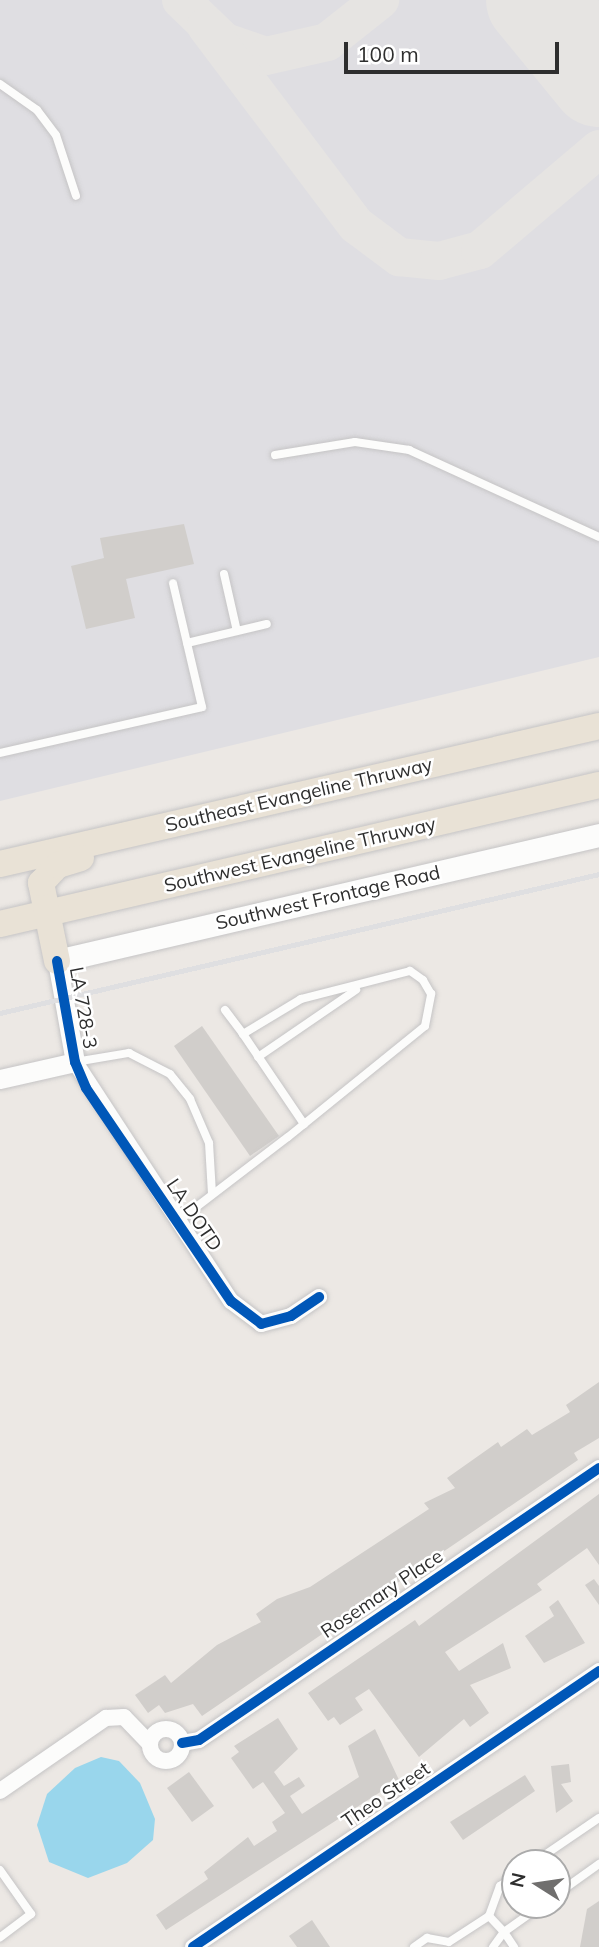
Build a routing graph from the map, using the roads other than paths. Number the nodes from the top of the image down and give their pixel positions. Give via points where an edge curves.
1 (0, 84) edge
2 (76, 196) dead end
3 (275, 455) dead end
4 (599, 537) edge
5 (224, 574) dead end
6 (173, 583) dead end
7 (267, 624) dead end
8 (237, 631) junction
9 (187, 643) junction
10 (599, 726) edge
11 (0, 753) edge
12 (599, 785) edge
13 (599, 835) edge
14 (108, 839) junction
15 (0, 864) edge
16 (107, 900) junction
17 (44, 914) junction
18 (0, 924) edge
19 (57, 961) junction
20 (361, 986) junction
21 (225, 1010) dead end
22 (243, 1034) junction
23 (258, 1057) junction
24 (75, 1062) junction
25 (0, 1079) edge
26 (304, 1124) junction
27 (212, 1193) junction
28 (177, 1222) junction
29 (318, 1297) dead end
30 (599, 1468) edge
31 (599, 1671) edge
32 (182, 1743) junction
33 (150, 1744) junction
34 (0, 1791) edge
35 (599, 1818) edge
36 (554, 1849) edge
37 (599, 1864) edge
38 (0, 1870) edge
39 (571, 1884) edge
40 (501, 1885) edge
41 (489, 1916) junction
42 (523, 1919) edge
43 (504, 1933) junction
44 (0, 1937) edge
45 (192, 1947) edge
46 (414, 1947) edge
47 (493, 1947) edge
48 (514, 1947) edge

1 - 2 lane via 37,110 56,135
3 - 4 lane via 355,442 409,450
5 - 8 lane
6 - 9 lane
7 - 8 lane
8 - 9 lane
9 - 11 lane via 202,707
10 - 14 highway, Southeast Evangeline Thruway
12 - 16 highway, Southwest Evangeline Thruway
13 - 19 main road, Southwest Frontage Road
14 - 15 highway, Southeast Evangeline Thruway
14 - 17 highway via 45,876 39,892
16 - 17 highway, Southwest Evangeline Thruway
16 - 19 highway via 65,934
17 - 18 highway, Southwest Evangeline Thruway
17 - 19 highway
19 - 24 street, LA 728-3
20 - 22 lane via 301,999
20 - 23 lane
20 - 26 lane via 410,971 431,994 425,1026
21 - 22 lane
22 - 23 lane
23 - 26 lane
24 - 25 street
24 - 27 lane via 129,1053 170,1074 190,1099 209,1143
24 - 28 street, LA DOTD
26 - 27 lane
27 - 28 lane
28 - 29 street, LA DOTD via 231,1301 261,1324 291,1316
30 - 32 street, Rosemary Place via 199,1740
31 - 45 street, Theo Street
32 - 33 street via 163,1729
32 - 33 street, Rosemary Place via 180,1754 167,1762 152,1754
33 - 34 street, Rosemary Place via 124,1717 106,1718
35 - 36 lane
37 - 39 lane
38 - 44 lane via 31,1914
40 - 41 lane
41 - 43 lane
41 - 46 lane via 449,1942 427,1938
42 - 43 lane
43 - 47 lane
43 - 48 lane

